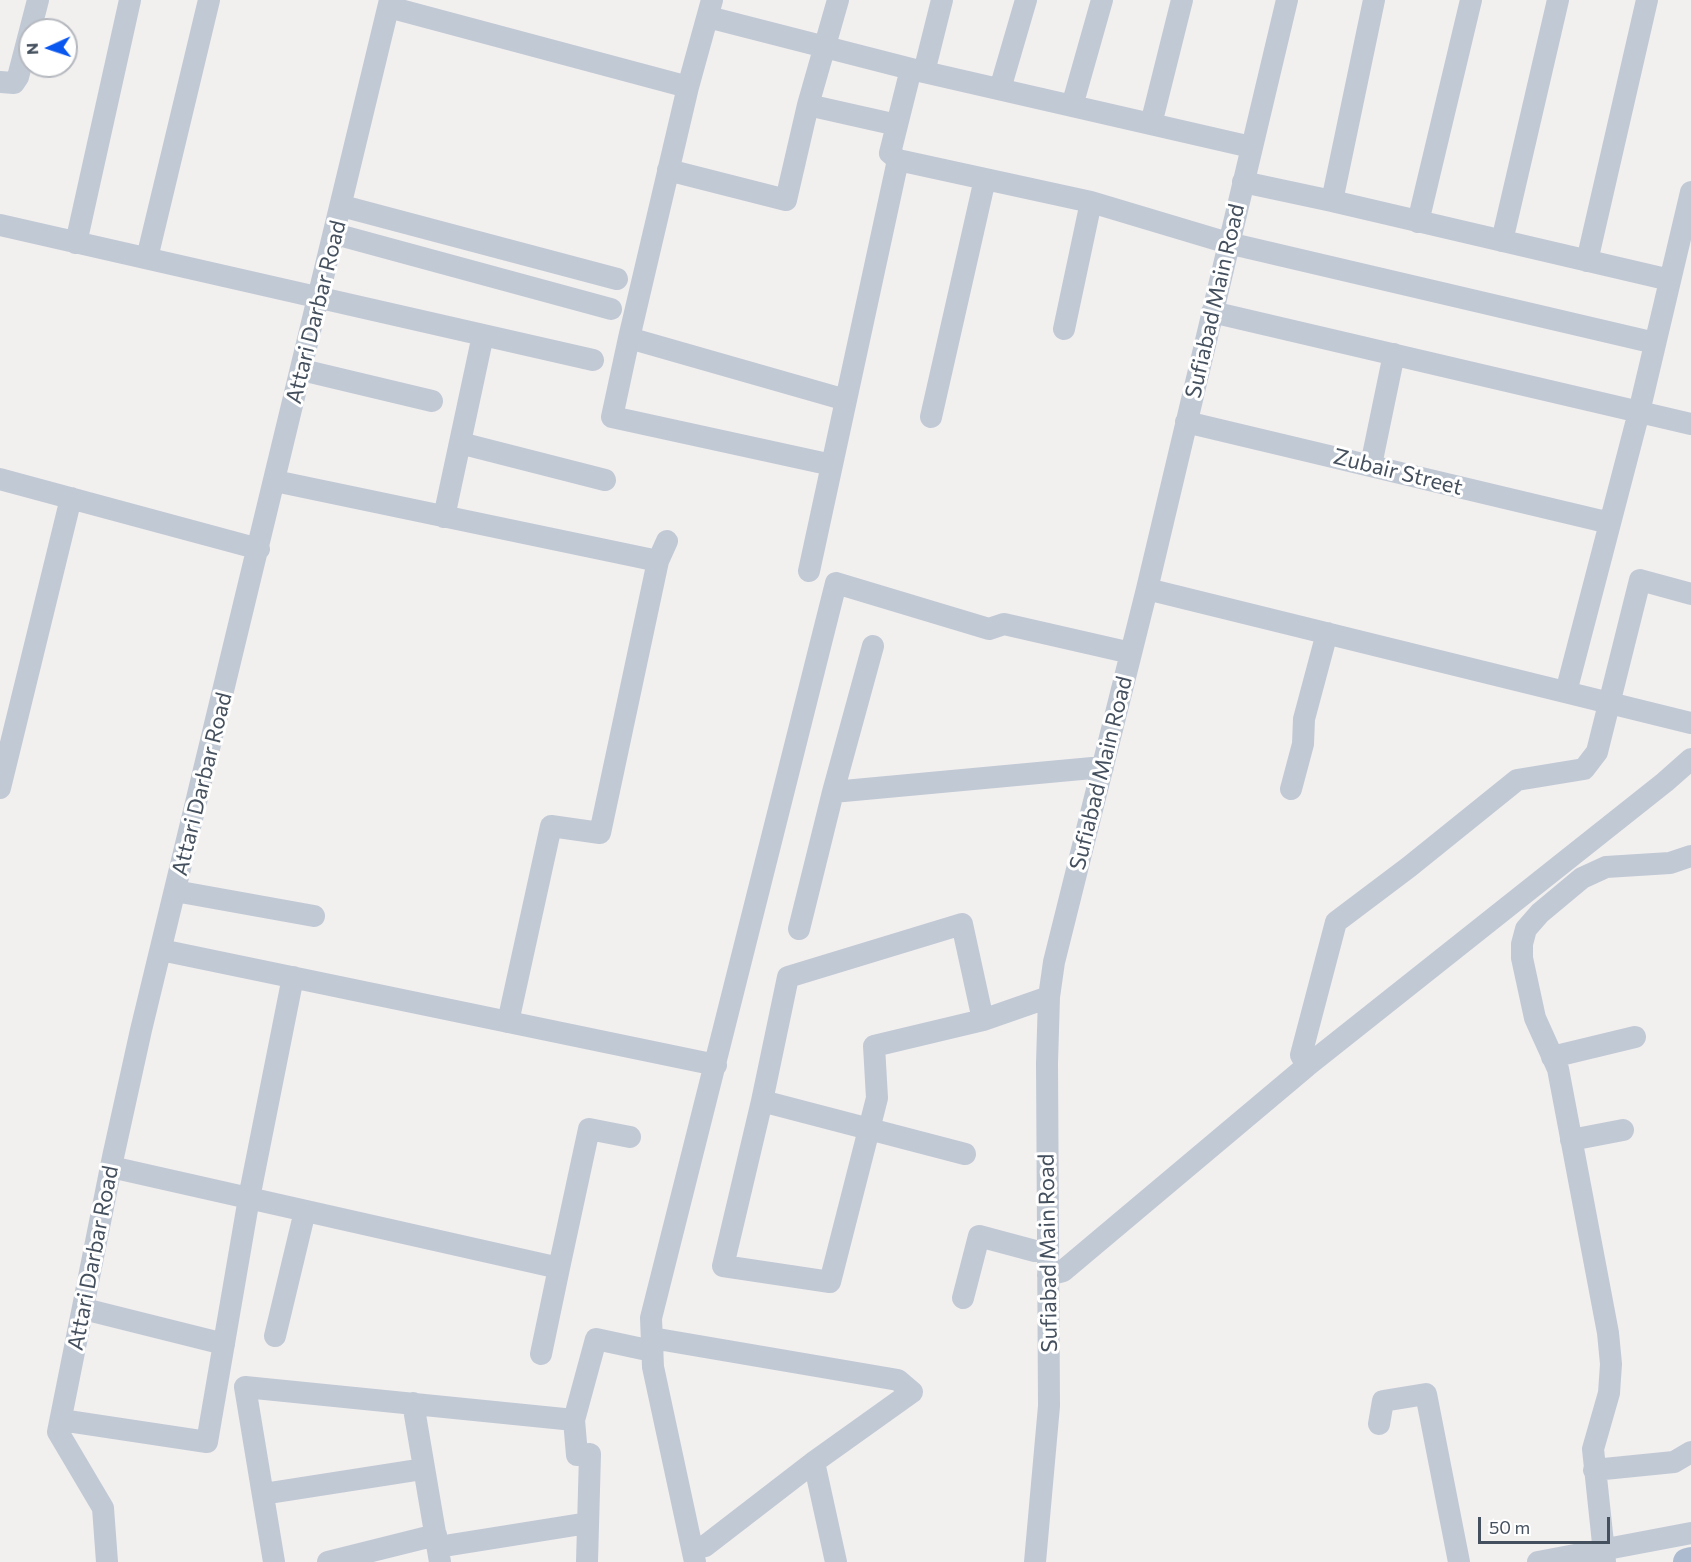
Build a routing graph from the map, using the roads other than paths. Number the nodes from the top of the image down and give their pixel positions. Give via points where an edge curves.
1 (38, 0) edge
2 (130, 0) edge
3 (209, 0) edge
4 (838, 0) edge
5 (942, 0) edge
6 (1026, 0) edge
7 (1102, 0) edge
8 (1182, 0) edge
9 (1287, 0) edge
10 (1374, 0) edge
11 (1471, 0) edge
12 (1557, 0) edge
13 (1647, 0) edge
14 (390, 4) edge
15 (710, 8) edge
16 (826, 47) junction
17 (918, 70) junction
18 (0, 82) edge
19 (688, 87) junction
20 (1000, 89) junction
21 (808, 105) junction
22 (1072, 105) junction
23 (1151, 124) junction
24 (897, 125) junction
25 (1251, 147) junction
26 (898, 160) junction
27 (669, 170) junction
28 (985, 179) junction
29 (1243, 182) junction
30 (1691, 192) edge
31 (1332, 201) junction
32 (1090, 202) junction
33 (342, 206) junction
34 (1418, 222) junction
35 (0, 225) edge
36 (334, 234) junction
37 (1502, 241) junction
38 (76, 243) junction
39 (1228, 243) junction
40 (147, 258) junction
41 (1587, 261) junction
42 (617, 279) dead end
43 (1670, 280) junction
44 (320, 296) junction
45 (611, 309) dead end
46 (1212, 312) junction
47 (1065, 329) dead end
48 (483, 335) junction
49 (629, 338) junction
50 (1655, 343) junction
51 (1394, 354) junction
52 (593, 360) dead end
53 (302, 370) junction
54 (846, 400) junction
55 (432, 401) dead end
56 (1639, 412) junction
57 (931, 417) dead end
58 (1186, 422) junction
59 (1691, 424) edge
60 (460, 443) junction
61 (832, 465) junction
62 (1371, 465) junction
63 (0, 479) edge
64 (605, 480) dead end
65 (275, 482) junction
66 (71, 498) junction
67 (444, 517) junction
68 (1610, 523) junction
69 (667, 541) dead end
70 (259, 549) junction
71 (658, 561) junction
72 (809, 571) dead end
73 (1147, 589) junction
74 (1691, 594) edge
75 (1327, 633) junction
76 (873, 646) dead end
77 (1131, 652) junction
78 (1566, 692) junction
79 (1609, 703) junction
80 (1691, 723) edge
81 (1691, 759) edge
82 (1103, 768) junction
83 (0, 788) edge
84 (1291, 789) dead end
85 (833, 792) junction
86 (1691, 856) edge
87 (175, 891) junction
88 (314, 916) dead end
89 (799, 929) dead end
90 (161, 950) junction
91 (293, 977) junction
92 (1049, 997) junction
93 (983, 1020) junction
94 (508, 1022) junction
95 (1635, 1037) dead end
96 (1552, 1057) junction
97 (716, 1065) junction
98 (1307, 1066) junction
99 (762, 1101) junction
100 (870, 1127) junction
101 (1623, 1130) dead end
102 (630, 1137) dead end
103 (1570, 1140) junction
104 (965, 1154) dead end
105 (111, 1167) junction
106 (249, 1198) junction
107 (305, 1211) junction
108 (1047, 1250) junction
109 (559, 1268) junction
110 (1048, 1275) junction
111 (963, 1298) dead end
112 (84, 1309) junction
113 (275, 1336) dead end
114 (224, 1344) junction
115 (652, 1345) junction
116 (541, 1354) dead end
117 (413, 1403) junction
118 (61, 1420) junction
119 (574, 1420) junction
120 (1379, 1424) dead end
121 (1691, 1452) edge
122 (814, 1462) junction
123 (423, 1469) junction
124 (1594, 1470) junction
125 (263, 1494) junction
126 (588, 1523) junction
127 (1691, 1533) edge
128 (438, 1548) edge
129 (694, 1555) edge
130 (1604, 1556) edge
131 (107, 1562) edge
132 (274, 1562) edge
133 (328, 1562) edge
134 (587, 1562) edge
135 (836, 1562) edge
136 (1035, 1562) edge
137 (1459, 1562) edge
138 (1538, 1562) edge

1 - 18 street via 18,77 14,83
2 - 38 street
3 - 40 street
4 - 16 street
5 - 17 street
6 - 20 street
7 - 22 street
8 - 23 street
9 - 25 street, Sufiabad Main Road
10 - 31 street
11 - 34 street
12 - 37 street
13 - 41 street
14 - 19 street
14 - 33 street, Attari Darbar Road
15 - 16 street
15 - 19 street
16 - 17 street
16 - 21 street
17 - 20 street
17 - 24 street
19 - 27 street
20 - 22 street
21 - 24 street
21 - 27 street via 786,200
22 - 23 street
23 - 25 street
24 - 26 street via 890,153
25 - 29 street, Sufiabad Main Road
26 - 28 street
26 - 54 street
27 - 49 street
28 - 32 street
28 - 57 street
29 - 31 street
29 - 39 street, Sufiabad Main Road
30 - 43 street
31 - 34 street
32 - 39 street
32 - 47 street
33 - 36 street, Attari Darbar Road
33 - 42 street
34 - 37 street
35 - 38 street
36 - 44 street, Attari Darbar Road
36 - 45 street
37 - 41 street
38 - 40 street
39 - 46 street, Sufiabad Main Road
39 - 50 street
40 - 44 street
41 - 43 street
43 - 50 street
44 - 48 street
44 - 53 street, Attari Darbar Road
46 - 51 street
46 - 58 street, Sufiabad Main Road
48 - 52 street
48 - 60 street
49 - 54 street
49 - 61 street via 612,417
50 - 56 street
51 - 56 street
51 - 62 street
53 - 55 street
53 - 65 street, Attari Darbar Road
54 - 61 street
56 - 59 street
56 - 68 street
58 - 62 street, Zubair Street
58 - 73 street, Sufiabad Main Road
60 - 64 street
60 - 67 street
61 - 72 street
62 - 68 street, Zubair Street
63 - 66 street
65 - 67 street
65 - 70 street, Attari Darbar Road
66 - 70 street
66 - 83 street
67 - 71 street
68 - 78 street
69 - 71 street
70 - 87 street, Attari Darbar Road
71 - 94 street via 600,833 551,826
73 - 75 street
73 - 77 street, Sufiabad Main Road
74 - 79 street via 1640,580
75 - 78 street
75 - 84 street via 1304,719 1303,744
76 - 85 street
77 - 82 street, Sufiabad Main Road
77 - 97 street via 1004,624 989,629 836,584
78 - 79 street
79 - 80 street
79 - 98 street via 1597,752 1584,769 1517,780 1336,922 1301,1055
81 - 98 street
82 - 85 street
82 - 92 street, Sufiabad Main Road via 1054,962
85 - 89 street
86 - 96 street via 1670,863 1606,867 1582,878 1539,913 1526,929 1522,958 1535,1018
87 - 88 street
87 - 90 street, Attari Darbar Road
90 - 91 street
90 - 105 street, Attari Darbar Road
91 - 94 street
91 - 106 street
92 - 93 street
92 - 108 street, Sufiabad Main Road
93 - 99 street via 962,924 788,977
93 - 100 street via 874,1046 877,1098
94 - 97 street
95 - 96 street
96 - 103 street via 1558,1070
97 - 115 street via 651,1318
98 - 110 street via 1063,1271
99 - 100 street
99 - 100 street via 723,1266 830,1282
100 - 104 street
101 - 103 street
102 - 109 street via 589,1129
103 - 124 street via 1611,1364 1609,1393 1593,1449
105 - 106 street
105 - 112 street, Attari Darbar Road
106 - 107 street
106 - 114 street
107 - 109 street
107 - 113 street
108 - 110 street, Sufiabad Main Road
108 - 111 street via 1035,1251 979,1236
109 - 116 street
110 - 136 street, Sufiabad Main Road via 1050,1406
112 - 114 street
112 - 118 street, Attari Darbar Road
114 - 118 street via 207,1442
115 - 119 street via 596,1339
115 - 122 street via 897,1380 912,1392
115 - 129 street
117 - 119 street
117 - 123 street
117 - 125 street via 245,1387
118 - 131 street, Attari Darbar Road via 58,1432 103,1508
119 - 126 street via 577,1455 590,1454
120 - 137 street via 1383,1401 1426,1394
121 - 124 street via 1674,1462
122 - 129 street
122 - 135 street
123 - 125 street
123 - 128 street
124 - 130 street
125 - 132 street
126 - 128 street
126 - 134 street
127 - 130 street
128 - 133 street
130 - 138 street

